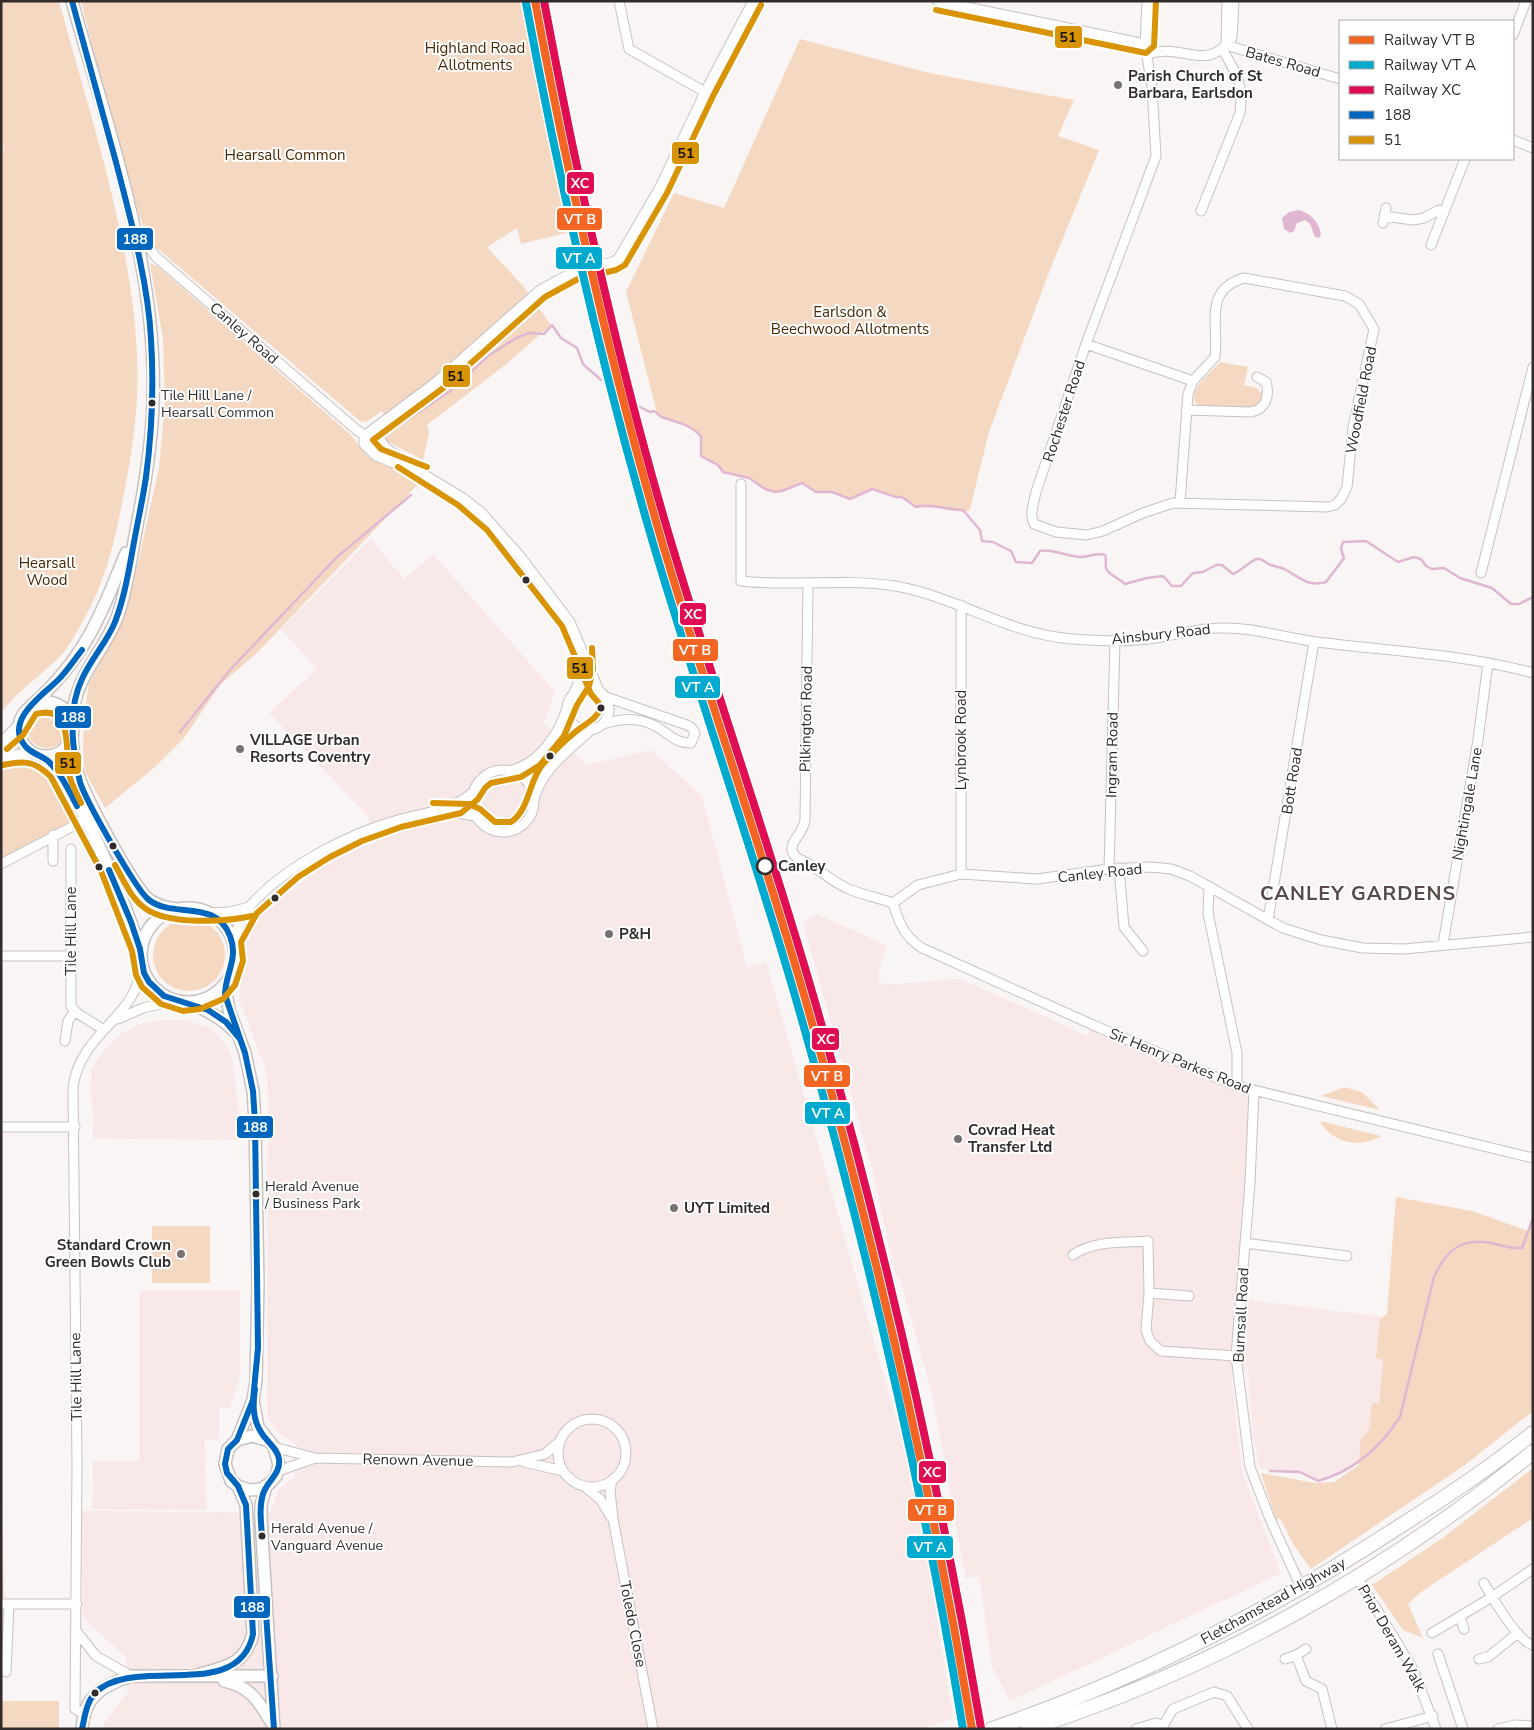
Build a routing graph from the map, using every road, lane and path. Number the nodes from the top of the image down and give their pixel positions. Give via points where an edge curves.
1 (72, 1) edge
2 (619, 1) edge
3 (753, 1) edge
4 (938, 1) edge
5 (1147, 1) edge
6 (1227, 1) edge
7 (1234, 1) edge
8 (1526, 1) edge
9 (1514, 32) edge
10 (1145, 44) junction
11 (1224, 47) junction
12 (1147, 54) junction
13 (1339, 79) edge
14 (705, 92) junction
15 (1514, 140) edge
16 (1533, 148) edge
17 (1464, 160) edge
18 (1201, 211) dead end
19 (1443, 211) junction
20 (1384, 216) dead end
21 (132, 222) junction
22 (1431, 245) dead end
23 (1086, 344) junction
24 (1533, 367) edge
25 (1257, 377) dead end
26 (1193, 382) junction
27 (1186, 410) junction
28 (373, 436) junction
29 (368, 448) junction
30 (424, 475) junction
31 (741, 484) dead end
32 (1180, 502) junction
33 (1335, 505) joint
34 (134, 531) junction
35 (1481, 572) dead end
36 (808, 584) junction
37 (961, 605) junction
38 (1115, 641) junction
39 (1314, 642) junction
40 (582, 648) junction
41 (1488, 663) junction
42 (1533, 673) edge
43 (574, 694) junction
44 (602, 694) junction
45 (568, 705) junction
46 (30, 706) junction
47 (72, 720) junction
48 (19, 724) junction
49 (603, 724) junction
50 (591, 730) junction
51 (72, 736) junction
52 (1, 743) edge
53 (37, 754) junction
54 (1, 756) edge
55 (509, 771) junction
56 (472, 794) junction
57 (534, 799) junction
58 (434, 812) junction
59 (475, 816) junction
60 (85, 820) junction
61 (53, 836) junction
62 (70, 849) dead end
63 (54, 861) dead end
64 (1, 864) edge
65 (1119, 868) junction
66 (1109, 869) junction
67 (961, 874) junction
68 (1209, 886) junction
69 (893, 903) junction
70 (250, 906) junction
71 (179, 909) junction
72 (209, 913) junction
73 (1268, 920) junction
74 (1533, 937) edge
75 (232, 940) junction
76 (1443, 944) junction
77 (140, 949) junction
78 (1143, 951) dead end
79 (1, 956) edge
80 (71, 956) junction
81 (141, 964) junction
82 (225, 985) junction
83 (177, 1000) junction
84 (189, 1002) junction
85 (75, 1011) junction
86 (106, 1027) junction
87 (239, 1037) junction
88 (65, 1041) dead end
89 (1237, 1086) junction
90 (1254, 1091) junction
91 (1, 1127) edge
92 (75, 1127) junction
93 (1533, 1158) edge
94 (1246, 1243) junction
95 (1073, 1255) dead end
96 (1346, 1256) dead end
97 (1149, 1294) junction
98 (1189, 1296) dead end
99 (1236, 1356) junction
100 (253, 1400) junction
101 (1533, 1433) edge
102 (237, 1440) junction
103 (560, 1442) junction
104 (270, 1443) junction
105 (1533, 1452) edge
106 (315, 1458) junction
107 (522, 1461) junction
108 (278, 1471) junction
109 (563, 1471) junction
110 (612, 1480) junction
111 (238, 1486) junction
112 (266, 1486) junction
113 (584, 1486) junction
114 (613, 1519) junction
115 (1533, 1569) edge
116 (1357, 1577) junction
117 (1484, 1583) dead end
118 (1301, 1587) junction
119 (1492, 1597) junction
120 (5, 1604) edge
121 (77, 1604) junction
122 (1460, 1617) junction
123 (1464, 1629) dead end
124 (77, 1632) junction
125 (1432, 1633) dead end
126 (1518, 1634) junction
127 (1533, 1645) edge
128 (1306, 1649) dead end
129 (1296, 1655) junction
130 (16, 1656) dead end
131 (6, 1657) junction
132 (1441, 1658) dead end
133 (1285, 1659) dead end
134 (1480, 1659) dead end
135 (6, 1672) dead end
136 (197, 1675) junction
137 (131, 1676) junction
138 (272, 1676) junction
139 (79, 1711) junction
140 (1433, 1716) junction
141 (1533, 1726) edge
142 (274, 1727) edge
143 (997, 1727) edge
144 (1164, 1727) edge
145 (83, 1729) edge
146 (653, 1729) edge
147 (1028, 1729) edge
148 (1136, 1729) edge
149 (1248, 1729) edge
150 (1332, 1729) edge
151 (1385, 1729) edge
152 (1436, 1729) edge
153 (1463, 1729) edge
154 (1498, 1729) edge

1 - 21 main road
2 - 14 street via 629,49
3 - 14 street
4 - 10 street
5 - 10 street, Rochester Road
6 - 11 street
7 - 11 street via 1232,38
8 - 9 street
10 - 12 street, Rochester Road
11 - 12 street via 1213,56 1174,50
11 - 13 street, Bates Road
11 - 18 street via 1238,76 1242,98 1240,113
12 - 23 street, Rochester Road via 1155,116 1156,156
14 - 28 street via 659,189 613,262 575,271 524,303 436,382 390,415
15 - 16 street
17 - 19 street
19 - 20 street via 1413,220
19 - 22 street
21 - 28 street, Canley Road via 156,257 309,391 358,431
21 - 34 main road via 146,295 154,402 146,478
23 - 26 street
23 - 32 street, Rochester Road via 1036,492 1032,509 1034,524 1056,532 1087,534
24 - 35 street
25 - 27 street via 1266,382 1268,390 1266,402 1260,410
26 - 27 street, Woodfield Road
26 - 33 street, Woodfield Road via 1215,357 1217,296 1231,283 1244,278 1353,298 1368,317 1374,333 1353,427 1347,486
27 - 32 street, Woodfield Road
28 - 29 street via 375,447
28 - 29 street via 363,442
28 - 30 street, Canley Road
29 - 30 street, Canley Road via 376,456
30 - 40 street, Canley Road via 463,498 493,524 563,611
31 - 36 street, Ainsbury Road via 741,581
32 - 33 street, Rochester Road
34 - 46 main road via 82,650 60,678
34 - 47 main road via 118,614 81,680
36 - 37 street, Ainsbury Road via 895,586
36 - 69 street, Pilkington Road via 805,826 792,844 792,850 800,860 837,883
37 - 38 street, Ainsbury Road via 1035,634
37 - 67 street, Lynbrook Road
38 - 39 street, Ainsbury Road via 1219,628
38 - 66 street, Ingram Road
39 - 41 street, Ainsbury Road
39 - 73 street, Bott Road
40 - 43 street, Canley Road via 584,669
40 - 44 street, Canley Road
41 - 42 street, Ainsbury Road
41 - 76 street, Nightingale Lane
43 - 44 street via 589,688
43 - 45 street
44 - 49 street via 610,709
44 - 49 street via 687,725 695,733 691,743 685,743 674,740 646,721 622,718
45 - 50 street via 568,716 574,724
45 - 55 street via 557,731 542,751 526,765
46 - 47 main road via 42,702 55,703 66,710
46 - 48 main road
47 - 51 main road
48 - 52 street
48 - 53 main road via 22,741
49 - 50 street
50 - 57 street via 544,777
51 - 53 main road via 68,746 59,753
51 - 71 main road via 81,785 133,878 150,901
53 - 54 street
53 - 60 main road via 58,772
55 - 56 street via 487,775 478,782
55 - 57 street via 524,779
56 - 58 street via 457,806
56 - 59 street
57 - 59 street via 529,818 509,832 492,831
58 - 59 street via 457,811
58 - 70 street via 381,825 339,842 293,870
60 - 61 street
60 - 77 main road via 108,867
61 - 63 street
61 - 64 street
62 - 80 street, Tile Hill Lane
65 - 66 street, Canley Road
65 - 68 street, Canley Road via 1172,870
65 - 78 street via 1124,928
66 - 67 street, Canley Road via 1037,878
67 - 69 street, Canley Road via 918,885
68 - 73 street, Canley Road
68 - 89 street via 1208,913 1237,1053
69 - 89 street, Sir Henry Parkes Road via 900,928 922,948
70 - 72 street
70 - 75 street
71 - 72 main road
71 - 77 main road via 167,913 154,924
72 - 75 main road via 228,929
73 - 76 street, Canley Road via 1321,940 1363,948 1404,949
74 - 76 street, Canley Road
75 - 82 main road via 234,960
77 - 81 main road
79 - 80 street
80 - 85 street, Tile Hill Lane via 70,1002
81 - 83 main road via 156,990
81 - 86 street, Tile Hill Lane via 136,988 121,1012
82 - 84 main road via 212,996
82 - 87 main road via 229,1010
83 - 84 main road
83 - 86 street, Tile Hill Lane via 139,1010
84 - 87 main road via 226,1022
85 - 86 street
85 - 88 street via 68,1021
86 - 92 street, Tile Hill Lane via 90,1044 75,1075
87 - 100 main road via 249,1071 255,1122 258,1348
89 - 90 street, Sir Henry Parkes Road
90 - 93 street, Sir Henry Parkes Road
90 - 94 street, Burnsall Road
91 - 92 street
92 - 121 street, Tile Hill Lane
94 - 96 street
94 - 99 street, Burnsall Road
95 - 97 street via 1080,1249 1093,1246 1148,1241
97 - 98 street
97 - 99 street via 1146,1330 1157,1349
99 - 118 street, Burnsall Road via 1250,1467
100 - 102 main road
100 - 104 main road via 254,1418
101 - 118 highway, Fletchamstead Highway via 1415,1517
102 - 104 main road via 252,1436
102 - 111 main road via 228,1449 225,1464 231,1481
103 - 107 street, Renown Avenue via 545,1454
103 - 109 street via 558,1452
103 - 110 street via 565,1432 581,1420 600,1420 614,1428 625,1450 622,1468
104 - 106 street, Renown Avenue
104 - 108 main road via 279,1459
105 - 116 highway, Fletchamstead Highway via 1438,1523
106 - 107 street, Renown Avenue
106 - 108 street, Renown Avenue
107 - 109 street, Renown Avenue
108 - 112 main road
109 - 113 street
110 - 113 street
110 - 114 street, Toledo Close
111 - 112 main road via 255,1490
111 - 136 main road via 246,1505 253,1634 248,1650 235,1664
112 - 138 main road via 261,1519
113 - 114 street, Toledo Close via 600,1499
114 - 146 street, Toledo Close
115 - 119 street
116 - 140 street, Prior Deram Walk via 1413,1669
116 - 147 highway, Fletchamstead Highway via 1284,1619 1139,1690
117 - 119 street
118 - 143 highway, Fletchamstead Highway via 1131,1676
119 - 122 street
119 - 126 street
120 - 121 street
120 - 131 street
121 - 124 street, Tile Hill Lane
122 - 123 street
122 - 125 street
124 - 137 street via 96,1656
124 - 139 street, Tile Hill Lane
126 - 127 street via 1527,1644
126 - 134 street via 1488,1657
128 - 129 street
129 - 133 street
129 - 150 street via 1306,1681 1322,1689
130 - 131 street
131 - 135 street
132 - 153 street
136 - 137 main road
136 - 138 main road
136 - 142 main road via 239,1684 252,1694
137 - 139 main road via 100,1690
138 - 142 main road
139 - 145 main road, Tile Hill Lane
140 - 151 street
140 - 152 street, Prior Deram Walk
141 - 154 street via 1515,1725
144 - 148 street via 1156,1723
144 - 149 street via 1173,1709 1219,1692 1227,1696

